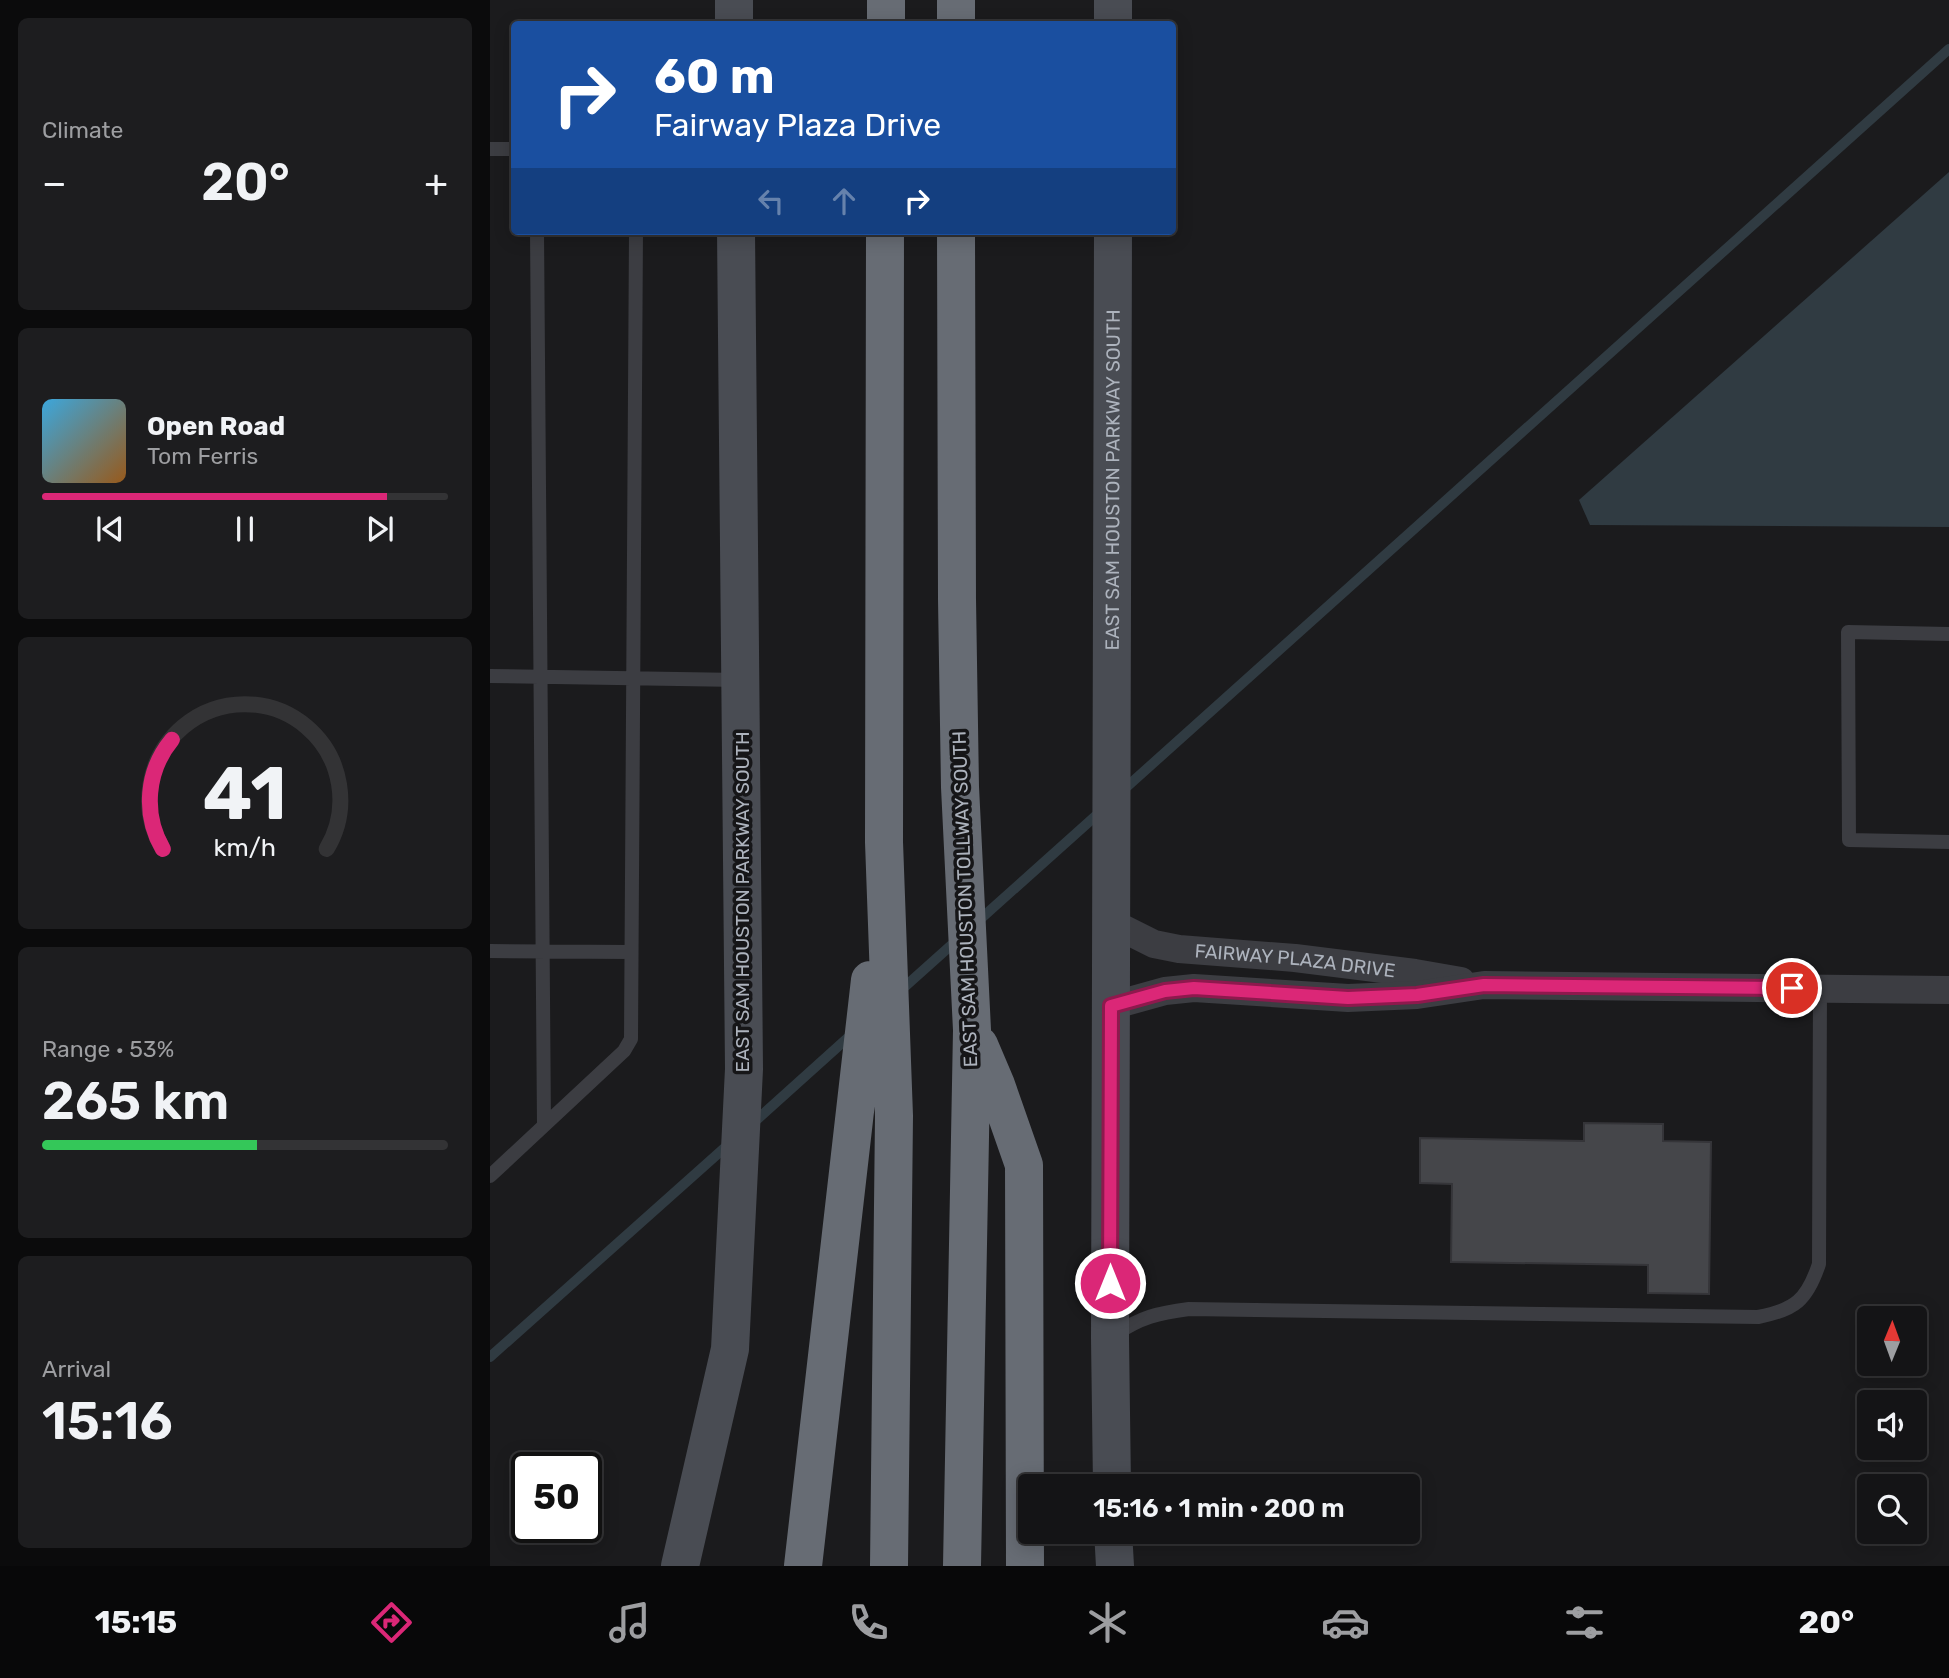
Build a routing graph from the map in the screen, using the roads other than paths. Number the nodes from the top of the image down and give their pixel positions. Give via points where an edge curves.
1 (734, 0) edge
2 (886, 0) edge
3 (956, 0) edge
4 (1113, 0) edge
5 (734, 21) edge
6 (886, 21) edge
7 (956, 21) edge
8 (1113, 21) edge
9 (490, 149) edge
10 (511, 149) edge
11 (537, 235) edge
12 (636, 235) edge
13 (736, 235) edge
14 (885, 235) edge
15 (956, 235) edge
16 (1113, 235) edge
17 (1949, 634) edge
18 (490, 676) edge
19 (541, 677) junction
20 (633, 678) junction
21 (740, 680) junction
22 (884, 842) junction
23 (1949, 842) edge
24 (1113, 909) junction
25 (490, 951) edge
26 (542, 951) junction
27 (631, 952) junction
28 (1484, 985) junction
29 (1820, 988) junction
30 (1949, 990) edge
31 (1111, 1006) junction
32 (984, 1084) junction
33 (544, 1125) junction
34 (490, 1177) edge
35 (1110, 1338) junction
36 (1112, 1474) edge
37 (1114, 1544) edge
38 (680, 1566) edge
39 (803, 1566) edge
40 (888, 1566) edge
41 (962, 1566) edge
42 (1026, 1566) edge
43 (1115, 1566) edge

1 - 5 main road
2 - 6 highway
3 - 7 highway
4 - 8 main road
9 - 10 lane
11 - 19 lane
12 - 20 lane
13 - 21 main road, EAST SAM HOUSTON PARKWAY SOUTH
14 - 22 highway
15 - 32 highway, EAST SAM HOUSTON TOLLWAY SOUTH via 960,787 972,1030
16 - 24 main road, EAST SAM HOUSTON PARKWAY SOUTH
17 - 23 lane via 1848,632 1849,841
18 - 19 lane
19 - 20 lane
19 - 26 lane
20 - 21 lane
20 - 27 lane
21 - 38 main road, EAST SAM HOUSTON PARKWAY SOUTH via 744,1069 730,1349
22 - 39 highway
22 - 40 highway via 894,1116
24 - 28 street, FAIRWAY PLAZA DRIVE via 1143,940 1166,947 1375,968
24 - 31 main road, EAST SAM HOUSTON PARKWAY SOUTH
25 - 26 lane
26 - 27 lane
26 - 33 lane
27 - 33 lane via 631,1039 624,1051
28 - 29 street, FAIRWAY PLAZA DRIVE
28 - 31 street, FAIRWAY PLAZA DRIVE via 1417,995 1348,998 1194,988
29 - 30 street, FAIRWAY PLAZA DRIVE
29 - 35 lane via 1819,1264 1804,1298 1781,1312 1758,1317 1189,1309 1135,1320
31 - 35 main road, EAST SAM HOUSTON PARKWAY SOUTH
32 - 41 highway, EAST SAM HOUSTON TOLLWAY SOUTH
32 - 42 highway via 1024,1165
33 - 34 lane
35 - 36 main road, EAST SAM HOUSTON PARKWAY SOUTH
37 - 43 main road

